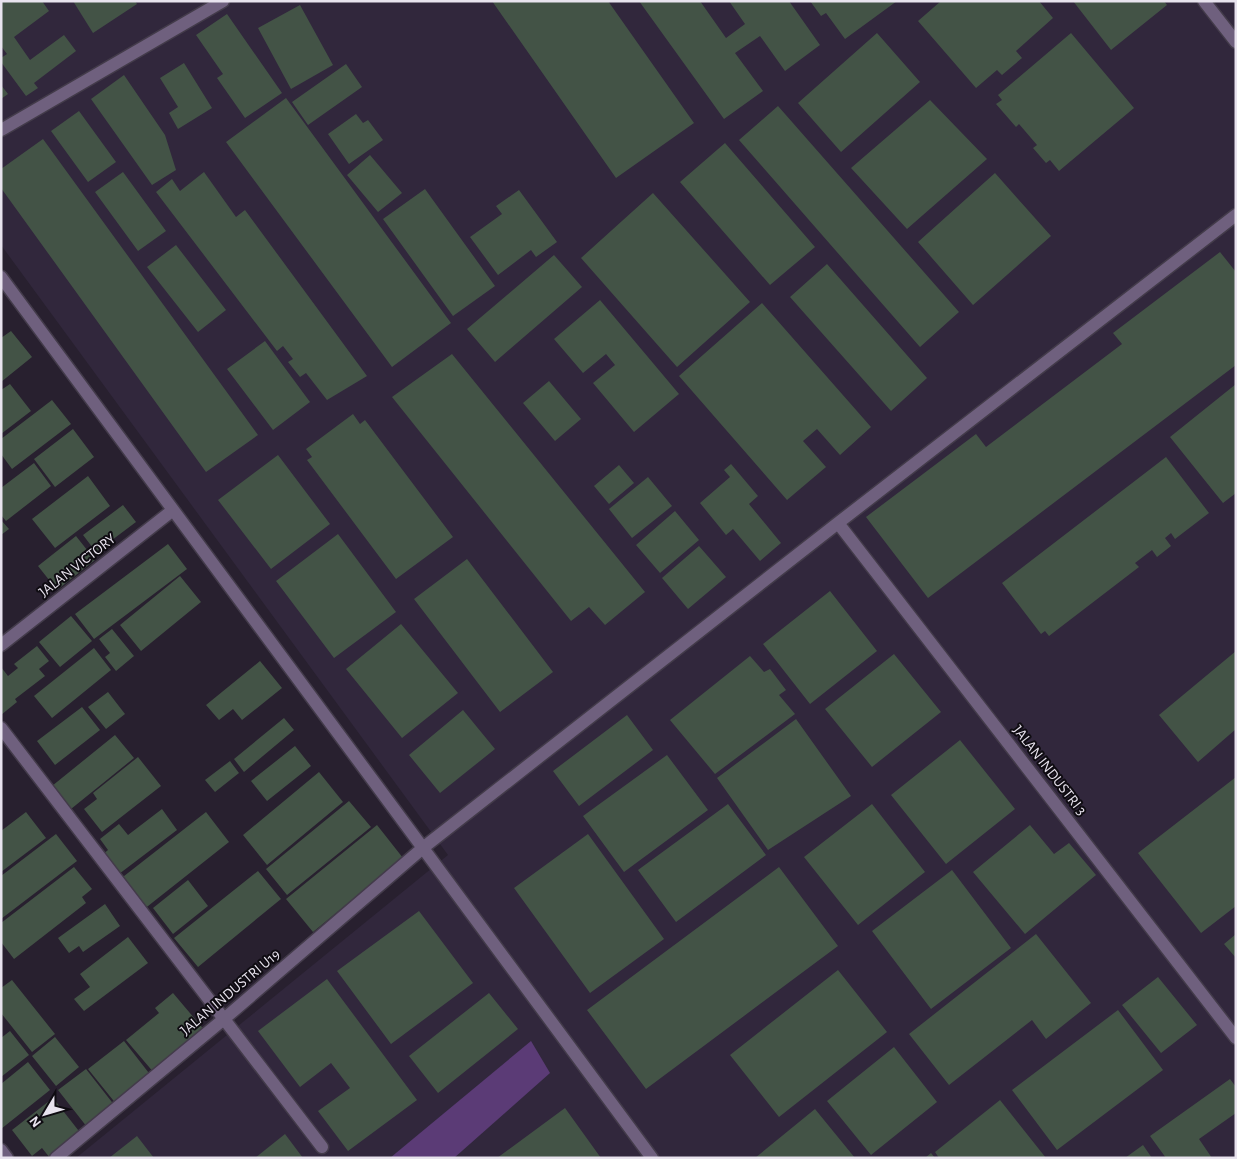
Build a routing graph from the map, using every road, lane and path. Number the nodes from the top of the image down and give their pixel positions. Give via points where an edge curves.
1 (223, 1) edge
2 (1204, 1) edge
3 (1236, 42) edge
4 (1, 130) edge
5 (1236, 215) edge
6 (1, 277) edge
7 (173, 510) junction
8 (838, 523) junction
9 (1, 645) edge
10 (1, 728) edge
11 (424, 847) junction
12 (224, 1019) junction
13 (1236, 1038) edge
14 (322, 1147) dead end
15 (1, 1150) edge
16 (7, 1158) edge
17 (56, 1158) edge
18 (652, 1158) edge

1 - 4 street
2 - 3 street
5 - 8 street, JALAN INDUSTRI U19
6 - 7 street
7 - 9 street, JALAN VICTORY
7 - 11 street
8 - 11 street, JALAN INDUSTRI U19
8 - 13 street, JALAN INDUSTRI 3
10 - 12 street
11 - 12 street, JALAN INDUSTRI U19
11 - 18 street
12 - 14 street
12 - 17 street, JALAN INDUSTRI U19
15 - 16 street

